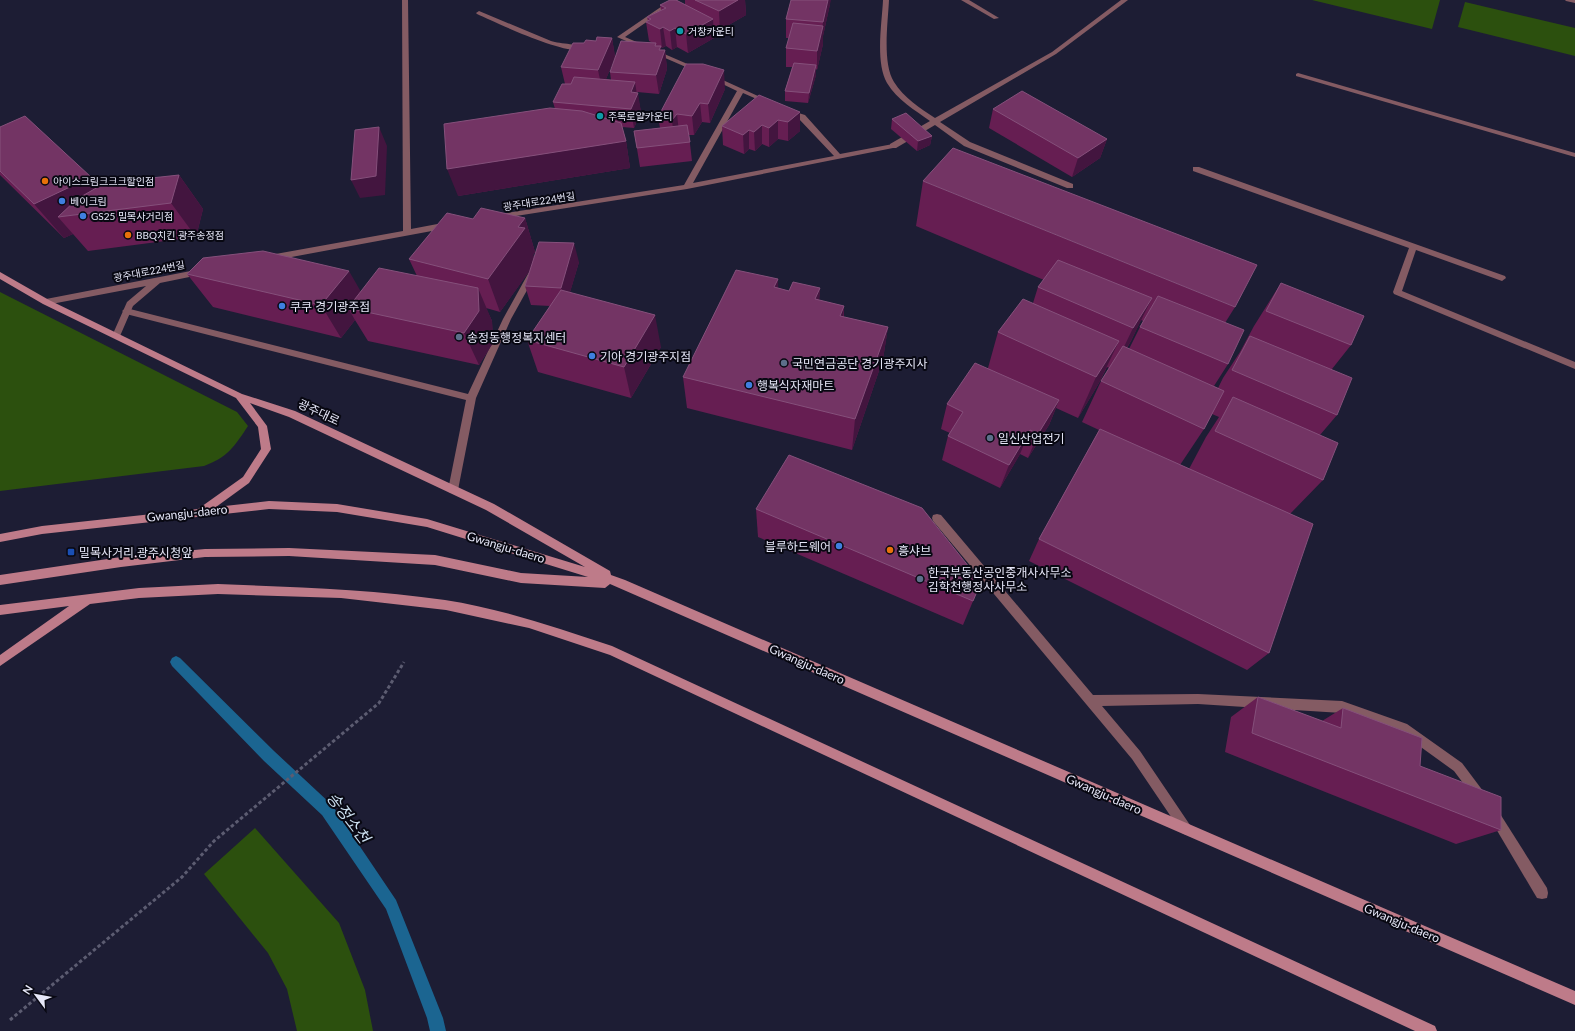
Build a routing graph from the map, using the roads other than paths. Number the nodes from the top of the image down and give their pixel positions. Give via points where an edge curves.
1 (404, 0) edge
2 (676, 0) edge
3 (886, 0) edge
4 (964, 0) edge
5 (1125, 0) edge
6 (1568, 0) edge
7 (1575, 2) edge
8 (479, 13) dead end
9 (996, 18) dead end
10 (588, 48) edge
11 (1298, 75) dead end
12 (741, 90) junction
13 (934, 122) junction
14 (1575, 155) edge
15 (839, 157) junction
16 (1196, 169) dead end
17 (1070, 186) dead end
18 (687, 187) junction
19 (490, 219) edge
20 (460, 223) edge
21 (407, 232) junction
22 (1413, 247) junction
23 (259, 260) edge
24 (537, 265) edge
25 (213, 269) edge
26 (0, 276) edge
27 (1502, 278) dead end
28 (158, 280) junction
29 (46, 302) junction
30 (126, 311) junction
31 (116, 336) junction
32 (1575, 366) edge
33 (239, 396) junction
34 (471, 398) junction
35 (453, 490) junction
36 (201, 511) junction
37 (937, 518) dead end
38 (0, 538) edge
39 (0, 580) edge
40 (621, 583) junction
41 (88, 599) junction
42 (0, 610) edge
43 (0, 661) edge
44 (1090, 701) junction
45 (1186, 830) junction
46 (1542, 893) dead end
47 (1575, 998) edge
48 (1430, 1031) edge

1 - 21 street
2 - 12 street via 618,38
3 - 13 street via 884,62 890,82 906,101
4 - 9 street
5 - 13 street, 광주대로224번길 via 1054,53
6 - 7 street
8 - 10 street via 561,46
11 - 14 street
12 - 15 street via 802,117
12 - 18 street
13 - 15 street, 광주대로224번길 via 893,146
13 - 17 street via 967,144
15 - 18 street, 광주대로224번길
16 - 22 street
18 - 19 street, 광주대로224번길
20 - 21 street
21 - 23 street
22 - 27 street
22 - 32 street via 1397,292
24 - 34 street via 507,319
25 - 28 street, 광주대로224번길
26 - 29 street, 광주대로
28 - 29 street, 광주대로224번길
28 - 30 street
29 - 31 street, 광주대로
30 - 31 street
30 - 34 street
31 - 33 street, 광주대로
33 - 35 street, 광주대로 via 292,414
33 - 36 street via 262,426 266,449 246,480
34 - 35 street
35 - 40 street, 광주대로 via 490,507
36 - 38 street, Gwangju-daero via 42,530
36 - 40 street, Gwangju-daero via 269,505 337,508 428,523
37 - 44 street
39 - 40 street via 121,562 205,553 289,552 435,560 521,578
40 - 45 street, Gwangju-daero
41 - 42 street
41 - 43 street
41 - 48 street via 139,593 218,589 341,593 446,605 529,624 619,655
44 - 45 street via 1136,754
44 - 46 street via 1198,699 1342,707 1403,728 1458,767 1501,824
45 - 47 street, Gwangju-daero

